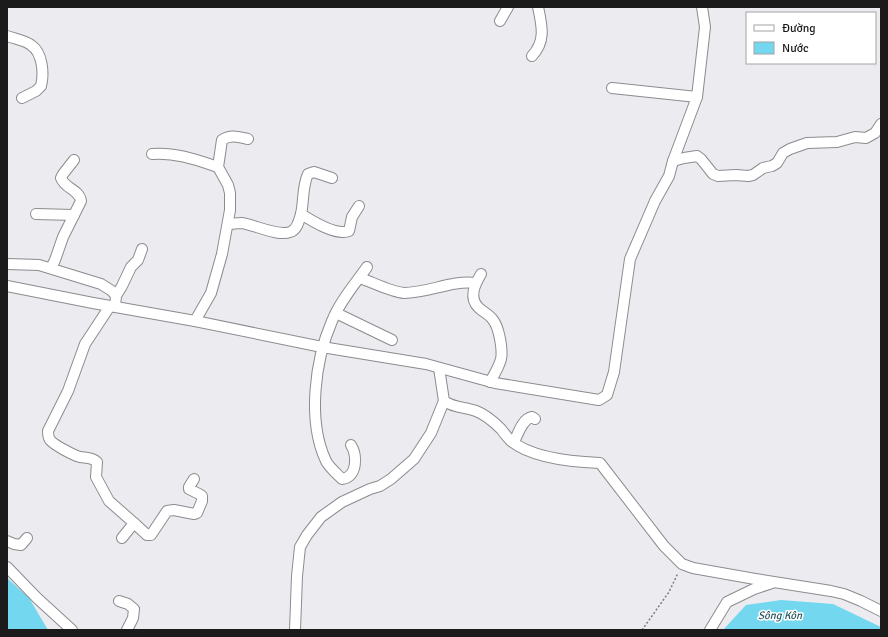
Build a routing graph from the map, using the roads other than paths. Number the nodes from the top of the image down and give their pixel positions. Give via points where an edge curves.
1 (508, 7) edge
2 (538, 7) edge
3 (702, 7) edge
4 (500, 21) dead end
5 (7, 36) edge
6 (532, 56) dead end
7 (612, 88) dead end
8 (697, 97) junction
9 (22, 98) dead end
10 (881, 124) edge
11 (248, 139) dead end
12 (152, 154) dead end
13 (74, 160) dead end
14 (673, 161) junction
15 (218, 167) junction
16 (332, 178) dead end
17 (359, 206) dead end
18 (36, 214) dead end
19 (301, 214) junction
20 (74, 215) junction
21 (228, 224) junction
22 (142, 249) dead end
23 (7, 264) edge
24 (367, 267) dead end
25 (51, 268) junction
26 (481, 274) dead end
27 (360, 278) junction
28 (476, 283) junction
29 (7, 286) edge
30 (114, 303) junction
31 (336, 313) junction
32 (195, 321) junction
33 (392, 340) dead end
34 (322, 347) junction
35 (439, 368) junction
36 (490, 382) junction
37 (444, 401) junction
38 (535, 419) dead end
39 (514, 442) junction
40 (351, 445) dead end
41 (194, 479) dead end
42 (134, 523) junction
43 (27, 538) dead end
44 (122, 538) dead end
45 (7, 541) edge
46 (7, 567) edge
47 (775, 582) junction
48 (119, 601) dead end
49 (881, 611) edge
50 (72, 630) edge
51 (127, 630) edge
52 (295, 630) edge
53 (710, 630) edge

1 - 4 street
2 - 6 street via 542,37 538,50
3 - 8 street via 705,27
5 - 9 street via 33,46 39,55 41,86
7 - 8 street
8 - 14 street
10 - 14 street via 875,133 866,138 807,143 790,148 783,153 778,163 763,168 753,176 718,176 697,156
11 - 15 street via 227,137 222,140
12 - 15 street via 181,156
13 - 20 street via 61,178 64,184 81,198
14 - 36 street via 669,176 655,201 630,259 614,372 607,395 599,400
15 - 21 street via 230,193
16 - 19 street via 314,172 308,174
17 - 19 street via 348,231 344,233 331,230
18 - 20 street
19 - 21 street via 295,229 289,233 242,223
20 - 25 street
21 - 32 street via 211,293
22 - 30 street via 137,262 130,267
23 - 25 street
24 - 27 street
25 - 30 street via 112,290
26 - 28 street
27 - 28 street via 403,293 461,283
27 - 31 street
28 - 36 street via 473,297 477,306 493,319 498,328 501,359
29 - 30 street
30 - 32 street
30 - 42 street via 85,344 48,435 50,440 79,457 95,459 96,477 109,501
31 - 33 street
31 - 34 street
32 - 34 street
34 - 35 street
34 - 40 street via 314,410 317,432 326,462 342,479 347,478 354,469 354,450
35 - 36 street
35 - 37 street
37 - 39 street via 450,406 476,411
37 - 52 street via 431,433 414,459 380,486 342,502 322,517 307,535 300,547
38 - 39 street via 528,418 524,422
39 - 47 street via 536,454 600,463 664,546 682,564
41 - 42 street via 189,490 202,496 197,513 167,511 151,535 147,535
42 - 44 street
43 - 45 street via 20,544
46 - 50 street
47 - 49 street via 844,594
47 - 53 street via 727,602
48 - 51 street via 134,609

